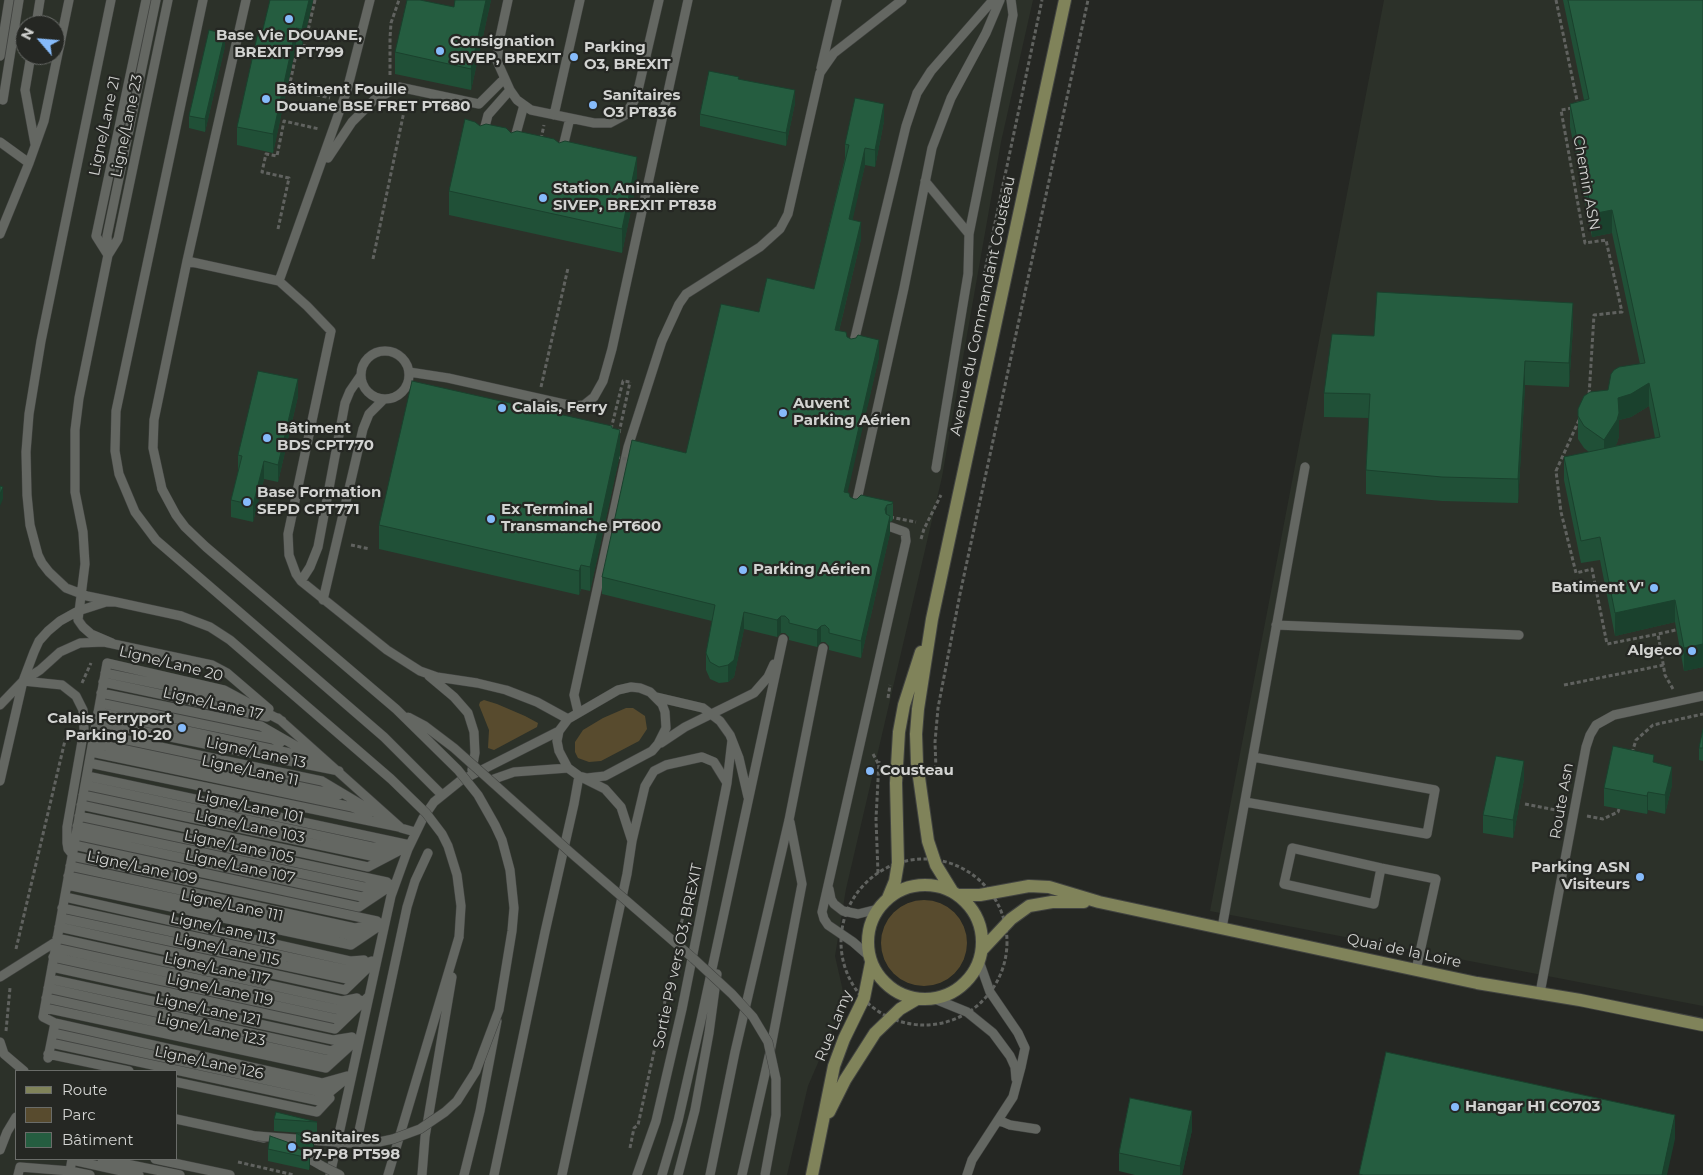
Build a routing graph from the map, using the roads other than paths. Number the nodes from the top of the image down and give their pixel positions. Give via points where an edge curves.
1 (9, 0) edge
2 (19, 0) edge
3 (40, 0) edge
4 (69, 0) edge
5 (111, 0) edge
6 (146, 0) edge
7 (156, 0) edge
8 (168, 0) edge
9 (203, 0) edge
10 (246, 0) edge
11 (370, 0) edge
12 (508, 0) edge
13 (580, 0) edge
14 (659, 0) edge
15 (688, 0) edge
16 (837, 0) edge
17 (902, 0) edge
18 (993, 0) edge
19 (1000, 0) edge
20 (1010, 0) edge
21 (1065, 0) edge
22 (38, 15) edge
23 (0, 56) edge
24 (29, 65) edge
25 (820, 73) junction
26 (504, 79) junction
27 (510, 90) junction
28 (2, 99) edge
29 (524, 105) junction
30 (554, 115) junction
31 (570, 118) junction
32 (0, 142) edge
33 (481, 144) edge
34 (36, 146) junction
35 (512, 151) edge
36 (560, 161) edge
37 (30, 163) junction
38 (315, 181) junction
39 (925, 181) junction
40 (0, 234) edge
41 (969, 234) junction
42 (108, 255) junction
43 (187, 260) junction
44 (280, 281) junction
45 (852, 350) edge
46 (409, 372) junction
47 (361, 375) junction
48 (384, 399) junction
49 (1305, 467) dead end
50 (936, 468) dead end
51 (855, 510) edge
52 (891, 527) edge
53 (301, 581) junction
54 (81, 594) junction
55 (323, 600) junction
56 (116, 602) junction
57 (78, 611) junction
58 (932, 619) junction
59 (1276, 625) junction
60 (1519, 635) dead end
61 (112, 642) junction
62 (823, 648) dead end
63 (427, 674) junction
64 (104, 678) junction
65 (23, 681) junction
66 (102, 693) junction
67 (4, 696) edge
68 (1703, 696) edge
69 (656, 698) junction
70 (0, 705) edge
71 (99, 708) junction
72 (396, 710) junction
73 (578, 712) junction
74 (712, 714) junction
75 (568, 719) junction
76 (282, 720) junction
77 (96, 722) junction
78 (559, 731) junction
79 (94, 733) junction
80 (732, 740) junction
81 (658, 744) junction
82 (92, 747) junction
83 (1253, 757) junction
84 (89, 763) junction
85 (568, 768) junction
86 (339, 772) junction
87 (471, 774) junction
88 (579, 776) junction
89 (494, 779) dead end
90 (0, 780) edge
91 (728, 783) junction
92 (85, 785) junction
93 (442, 795) junction
94 (748, 799) junction
95 (1245, 802) junction
96 (81, 805) junction
97 (79, 816) junction
98 (790, 820) junction
99 (401, 828) junction
100 (76, 831) junction
101 (415, 832) junction
102 (632, 841) junction
103 (410, 845) junction
104 (73, 852) junction
105 (428, 853) dead end
106 (70, 866) junction
107 (1382, 868) junction
108 (67, 881) junction
109 (395, 883) junction
110 (730, 884) junction
111 (829, 886) junction
112 (955, 893) junction
113 (64, 897) junction
114 (888, 898) junction
115 (1100, 902) junction
116 (62, 908) junction
117 (878, 909) junction
118 (61, 918) junction
119 (385, 922) junction
120 (59, 927) junction
121 (1222, 928) junction
122 (458, 937) junction
123 (56, 946) junction
124 (980, 956) junction
125 (377, 959) junction
126 (870, 960) junction
127 (52, 968) junction
128 (1416, 970) junction
129 (0, 976) edge
130 (49, 984) junction
131 (1540, 993) junction
132 (369, 996) junction
133 (46, 998) junction
134 (917, 999) junction
135 (935, 999) junction
136 (44, 1008) junction
137 (499, 1010) junction
138 (1703, 1025) edge
139 (54, 1028) junction
140 (360, 1036) junction
141 (0, 1042) edge
142 (51, 1044) junction
143 (23, 1070) edge
144 (124, 1070) edge
145 (171, 1070) edge
146 (178, 1071) edge
147 (352, 1074) junction
148 (178, 1082) edge
149 (1016, 1087) junction
150 (15, 1119) edge
151 (178, 1119) edge
152 (998, 1120) junction
153 (1036, 1129) dead end
154 (359, 1131) dead end
155 (822, 1131) junction
156 (257, 1136) junction
157 (0, 1150) edge
158 (667, 1155) junction
159 (72, 1160) edge
160 (107, 1160) edge
161 (160, 1160) edge
162 (322, 1166) junction
163 (70, 1170) junction
164 (21, 1174) edge
165 (90, 1175) edge
166 (138, 1175) edge
167 (180, 1175) edge
168 (230, 1175) edge
169 (330, 1175) edge
170 (340, 1175) edge
171 (388, 1175) edge
172 (422, 1175) edge
173 (464, 1175) edge
174 (494, 1175) edge
175 (562, 1175) edge
176 (637, 1175) edge
177 (657, 1175) edge
178 (662, 1175) edge
179 (678, 1175) edge
180 (710, 1175) edge
181 (742, 1175) edge
182 (765, 1175) edge
183 (812, 1175) edge
184 (967, 1175) edge

1 - 23 lane
2 - 28 lane
3 - 22 lane
4 - 34 lane
5 - 54 lane via 41,341 26,452 28,512 38,554 42,563 66,588
6 - 42 lane, Ligne/Lane 21 via 96,236
7 - 42 lane via 107,236
8 - 42 lane, Ligne/Lane 23 via 118,238
9 - 93 lane via 116,411 115,451 121,480 135,512 156,540 384,737
10 - 43 lane
11 - 38 lane via 347,90
12 - 26 lane via 497,61
13 - 30 lane
14 - 31 lane via 639,86 625,115 610,123
15 - 46 lane via 612,349 603,381 594,397 584,405 573,406
16 - 25 lane
17 - 25 lane via 834,53
18 - 45 lane via 930,70 917,93 906,126
19 - 39 lane via 940,123
20 - 41 lane via 1013,15
21 - 58 street, Avenue du Commandant Cousteau
24 - 34 lane via 25,90
25 - 73 lane via 788,214 780,229 760,247 686,294 662,341 628,447 574,695
26 - 27 lane
26 - 38 lane via 479,104 399,87 374,100 352,122
27 - 29 lane
27 - 33 lane via 488,115
29 - 30 lane via 531,110
29 - 35 lane
30 - 31 lane
31 - 36 lane
32 - 37 lane
34 - 37 lane
37 - 40 lane
38 - 44 lane
39 - 41 lane
39 - 51 lane
41 - 50 lane via 968,274
42 - 54 lane via 75,430 75,492 85,553
43 - 44 lane
43 - 72 lane, bridge via 154,420 153,448 162,489 176,515 206,547
44 - 53 lane via 331,331 288,534 289,555
46 - 47 lane via 406,362 398,355 383,351 366,360
46 - 48 lane via 408,382 402,391
47 - 48 lane via 366,390
47 - 53 lane via 345,403 318,547
48 - 55 lane via 369,414 363,428
49 - 59 lane
52 - 111 lane via 905,532 906,541
53 - 55 lane
54 - 56 lane
54 - 57 lane
55 - 63 lane via 395,656
56 - 57 lane
56 - 122 lane, bridge via 181,616 210,627 230,640 426,812 448,846 457,875 461,906
57 - 61 lane via 78,620 83,628
57 - 65 lane via 60,621 40,641
58 - 112 street, Avenue du Commandant Cousteau via 916,734 917,763 928,841 934,859
58 - 114 street, Avenue du Commandant Cousteau via 904,705 899,732 896,783 898,863
59 - 60 lane
59 - 83 lane
61 - 65 lane via 68,647
61 - 76 lane via 212,665 227,673
62 - 98 lane
63 - 75 lane via 506,690
63 - 87 lane via 468,713 474,732
64 - 66 lane
64 - 76 lane
64 - 76 lane, Ligne/Lane 20 via 107,662 224,690
65 - 67 lane
65 - 90 lane
65 - 104 lane via 62,686 76,696 83,710 84,730 67,827 68,849
66 - 71 lane
66 - 86 lane, Ligne/Lane 17 via 261,726
67 - 70 lane
68 - 131 lane, Route Asn via 1614,714 1596,725 1590,735
69 - 73 lane via 650,692 631,687 618,690
69 - 74 lane via 696,706
69 - 81 lane via 662,704 666,720 664,736
71 - 77 lane
71 - 86 lane via 290,753
72 - 137 lane, bridge via 464,776 488,811 502,840 510,870 514,908
72 - 182 lane, bridge via 425,726 454,748 732,994 753,1017 768,1042 776,1079 776,1115
73 - 75 lane
74 - 80 lane via 726,728
74 - 81 lane
74 - 94 lane via 754,693 768,678 782,643
75 - 78 lane
76 - 86 lane
77 - 79 lane
77 - 86 lane
78 - 85 lane via 559,751
78 - 87 lane
79 - 82 lane
79 - 99 lane, Ligne/Lane 13 via 322,781
80 - 91 lane, Sortie P9 vers O3, BREXIT
80 - 94 lane
81 - 88 lane via 652,751 605,776
82 - 84 lane
82 - 99 lane, Ligne/Lane 11 via 352,807
83 - 95 lane
83 - 95 lane via 1435,790 1432,807 1427,834
84 - 92 lane
84 - 99 lane
85 - 88 lane
85 - 89 lane via 514,772
86 - 99 lane
87 - 93 lane
88 - 102 lane via 605,789 621,807
88 - 174 lane
91 - 102 lane via 714,762 702,757 654,770 645,786
91 - 176 lane, Sortie P9 vers O3, BREXIT via 680,1019 656,1121
92 - 96 lane
92 - 103 lane
92 - 103 lane via 370,856
93 - 101 lane via 422,818
94 - 110 lane
95 - 121 lane
96 - 97 lane
96 - 103 lane, Ligne/Lane 103 via 368,866
97 - 100 lane
97 - 109 lane
98 - 180 lane via 735,1052
98 - 181 lane via 802,884 770,1052
99 - 101 lane
100 - 104 lane
100 - 109 lane, Ligne/Lane 105 via 364,887
101 - 103 lane
102 - 175 lane
103 - 109 lane
104 - 106 lane
104 - 109 lane, Ligne/Lane 107 via 359,907
104 - 119 lane
105 - 154 lane via 407,907
106 - 108 lane
106 - 119 lane, Ligne/Lane 109 via 355,928
107 - 107 lane via 1292,848 1284,884 1374,904
107 - 128 lane via 1436,879
108 - 113 lane
108 - 119 lane via 353,936
109 - 119 lane
110 - 158 lane via 678,1121
110 - 179 lane via 709,1033 695,1110
111 - 117 lane via 832,902 843,912 858,914
111 - 126 lane via 822,908 824,919 830,928 853,942
112 - 114 street via 938,886 915,886
112 - 115 street, Quai de la Loire via 974,896 1042,886
112 - 124 street via 970,906 978,919 982,934
113 - 116 lane
113 - 125 lane via 350,962
114 - 117 street
115 - 121 street, Quai de la Loire
115 - 124 street, Quai de la Loire via 1040,903 1024,908 1005,924
116 - 118 lane
116 - 125 lane, Ligne/Lane 113 via 348,970
117 - 126 street via 869,930
118 - 120 lane
118 - 125 lane via 347,979
119 - 125 lane
120 - 123 lane
120 - 125 lane, Ligne/Lane 115 via 345,990
121 - 128 street, Quai de la Loire
122 - 171 lane
122 - 172 lane via 425,1137
123 - 127 lane
123 - 129 lane
123 - 132 lane via 342,1002
123 - 132 lane via 337,1020
124 - 135 street via 974,972 964,984
124 - 149 lane via 990,992 1024,1044
125 - 132 lane
126 - 134 street via 889,987
126 - 155 street, Rue Lamy via 864,998 834,1066
127 - 130 lane
127 - 132 lane, Ligne/Lane 119 via 335,1030
128 - 131 street, Quai de la Loire via 1488,986
130 - 133 lane
130 - 140 lane via 333,1040
131 - 138 street, Quai de la Loire
132 - 140 lane
133 - 136 lane
133 - 140 lane via 328,1060
134 - 135 street
134 - 155 street, Rue Lamy via 900,1009 875,1034 837,1094
135 - 149 lane via 967,1012 987,1028 1007,1050 1015,1067
136 - 139 lane via 43,1017
136 - 140 lane, Ligne/Lane 123 via 326,1068
137 - 156 lane, bridge via 483,1055 467,1086 445,1112 420,1129 393,1139 364,1144
137 - 173 lane, bridge via 489,1072
139 - 142 lane
139 - 147 lane via 322,1083
140 - 147 lane
141 - 143 lane via 4,1054
142 - 144 lane via 48,1056
142 - 145 lane, Ligne/Lane 126
146 - 147 lane, Ligne/Lane 126 via 319,1102
147 - 148 lane via 317,1112
147 - 169 lane
149 - 152 lane
150 - 157 lane
151 - 156 lane
152 - 153 lane
152 - 184 lane via 972,1160
155 - 183 street, Rue Lamy
156 - 162 lane, bridge
158 - 177 lane
158 - 178 lane
159 - 163 lane
159 - 166 lane
160 - 167 lane
161 - 168 lane
162 - 169 lane, bridge
162 - 170 lane, bridge
163 - 164 lane via 20,1167
163 - 165 lane

